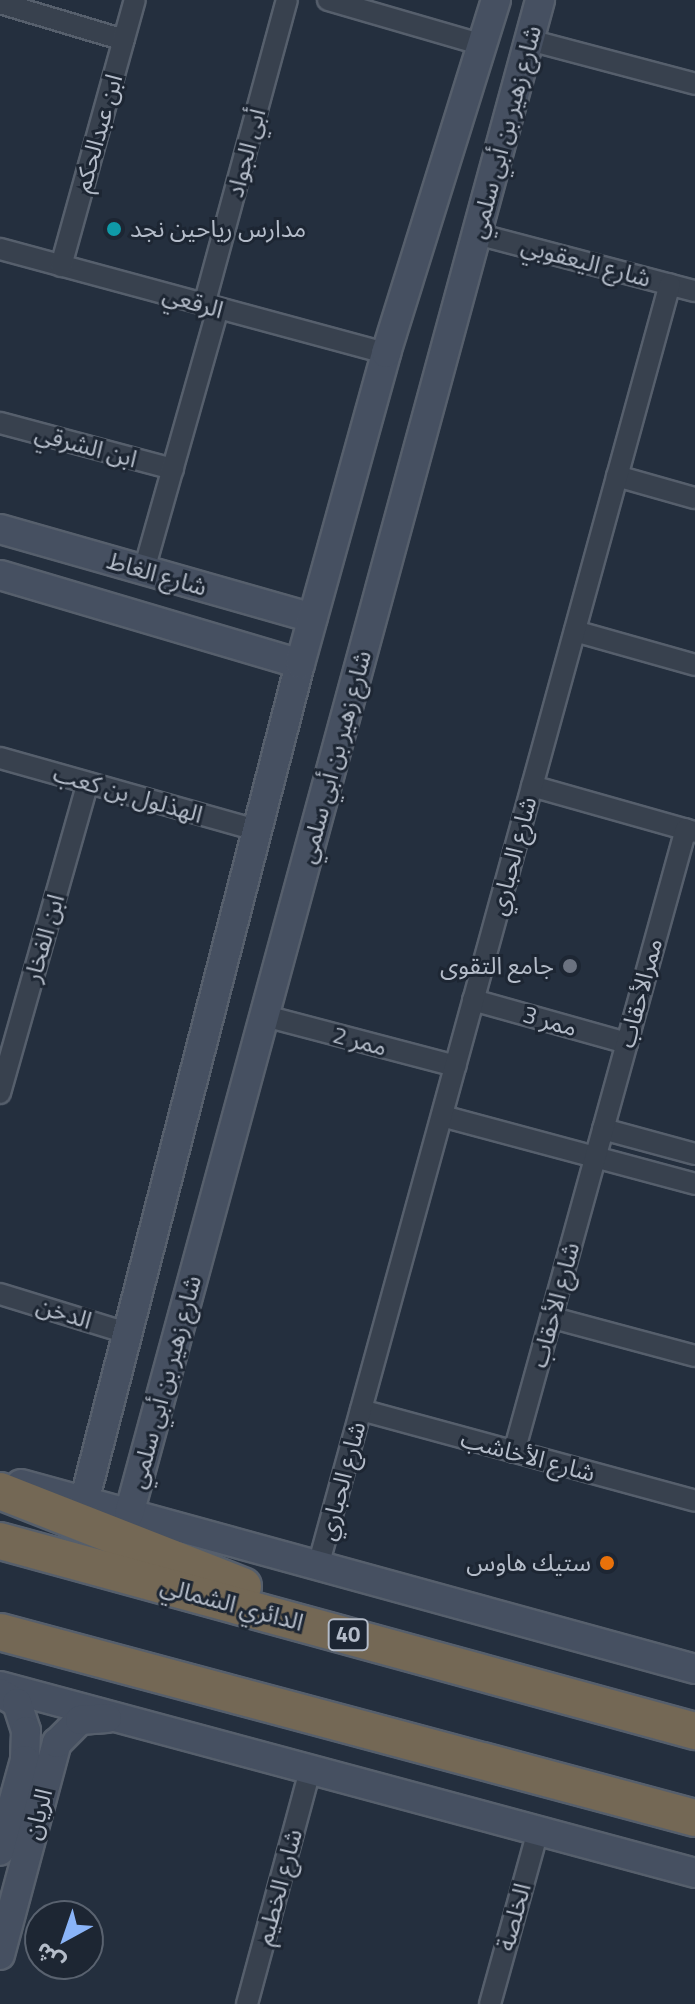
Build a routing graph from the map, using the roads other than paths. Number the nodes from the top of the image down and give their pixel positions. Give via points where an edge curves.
1 (135, 0) edge
2 (287, 0) edge
3 (328, 0) edge
4 (496, 0) edge
5 (540, 0) edge
6 (0, 3) edge
7 (124, 40) junction
8 (529, 40) junction
9 (483, 45) junction
10 (695, 84) edge
11 (477, 234) junction
12 (0, 249) edge
13 (61, 266) junction
14 (670, 284) junction
15 (695, 291) edge
16 (211, 307) junction
17 (386, 353) junction
18 (0, 423) edge
19 (173, 469) junction
20 (617, 476) junction
21 (695, 498) edge
22 (0, 529) edge
23 (144, 570) junction
24 (0, 575) edge
25 (313, 618) junction
26 (575, 631) junction
27 (300, 664) junction
28 (695, 665) edge
29 (0, 758) edge
30 (88, 783) junction
31 (532, 786) junction
32 (256, 830) junction
33 (690, 831) edge
34 (473, 1000) junction
35 (265, 1016) junction
36 (627, 1043) junction
37 (456, 1066) junction
38 (0, 1093) edge
39 (442, 1116) junction
40 (603, 1129) junction
41 (695, 1154) edge
42 (595, 1157) junction
43 (695, 1184) edge
44 (0, 1294) edge
45 (553, 1318) junction
46 (127, 1333) junction
47 (695, 1356) edge
48 (361, 1410) junction
49 (514, 1452) junction
50 (0, 1478) edge
51 (0, 1491) edge
52 (695, 1501) edge
53 (84, 1502) junction
54 (129, 1514) junction
55 (0, 1541) edge
56 (318, 1566) junction
57 (0, 1632) edge
58 (0, 1650) edge
59 (416, 1654) junction
60 (695, 1669) edge
61 (177, 1680) junction
62 (0, 1686) edge
63 (0, 1693) edge
64 (119, 1717) junction
65 (695, 1731) edge
66 (26, 1743) junction
67 (55, 1750) junction
68 (310, 1770) junction
69 (695, 1818) edge
70 (538, 1831) junction
71 (0, 1851) edge
72 (695, 1873) edge
73 (0, 1955) edge
74 (247, 2004) edge
75 (490, 2004) edge

1 - 7 street, ابن عبدالحكم
2 - 16 street, أبي الجواد
3 - 9 street
4 - 9 street, شارع زهير بن أبي سلمي
5 - 8 street, شارع زهير بن أبي سلمي
6 - 7 street
7 - 13 street, ابن عبدالحكم
8 - 10 street
8 - 11 street, شارع زهير بن أبي سلمي
9 - 17 street, شارع زهير بن أبي سلمي
11 - 14 street, شارع اليعقوبي
11 - 35 street, شارع زهير بن أبي سلمي
12 - 13 street, الرقعي
13 - 16 street, الرقعي
14 - 15 street, شارع اليعقوبي
14 - 20 street, شارع الحباري
16 - 17 street, الرقعي
16 - 19 street, أبي الجواد
17 - 25 street, شارع زهير بن أبي سلمي
18 - 19 street, ابن الشرقي
19 - 23 street, أبي الجواد
20 - 21 street
20 - 26 street, شارع الحباري
22 - 23 street, شارع الغاط
23 - 25 street, شارع الغاط
24 - 27 street, شارع الغاط
25 - 27 street, شارع زهير بن أبي سلمي
26 - 28 street
26 - 31 street, شارع الحباري
27 - 32 street, شارع زهير بن أبي سلمي
29 - 30 street, الهذلول بن كعب
30 - 32 street, الهذلول بن كعب
30 - 38 street, ابن الفخار
31 - 33 street
31 - 34 street, شارع الحباري
32 - 46 street, شارع زهير بن أبي سلمي
33 - 36 street, ممرالأحقاب
34 - 36 street, ممر 3
34 - 37 street, شارع الحباري
35 - 37 street, ممر 2
35 - 54 street, شارع زهير بن أبي سلمي
36 - 40 street, ممرالأحقاب
37 - 39 street, شارع الحباري
39 - 42 street
39 - 48 street, شارع الحباري
40 - 41 street
40 - 42 street, ممرالأحقاب
42 - 43 street
42 - 45 street, شارع الأحقاب
44 - 46 street, الدخن
45 - 47 street
45 - 49 street, شارع الأحقاب
46 - 53 street, شارع زهير بن أبي سلمي
48 - 49 street, شارع الأخاشب
48 - 56 street, شارع الحباري
49 - 52 street, شارع الأخاشب
50 - 53 street
51 - 59 highway
53 - 54 street
54 - 56 street
55 - 59 highway, الدائري الشمالي / 40
56 - 60 street
57 - 61 highway
58 - 61 highway
59 - 65 highway, الدائري الشمالي / 40
61 - 69 highway
62 - 64 street
63 - 66 street, الريان via 23,1713
64 - 67 street, الريان via 80,1720 66,1729
64 - 68 street
66 - 67 street
66 - 71 street, الريان
67 - 73 street, الريان
68 - 70 street
68 - 74 street, شارع الخطيم
70 - 72 street
70 - 75 street, الخلصة

